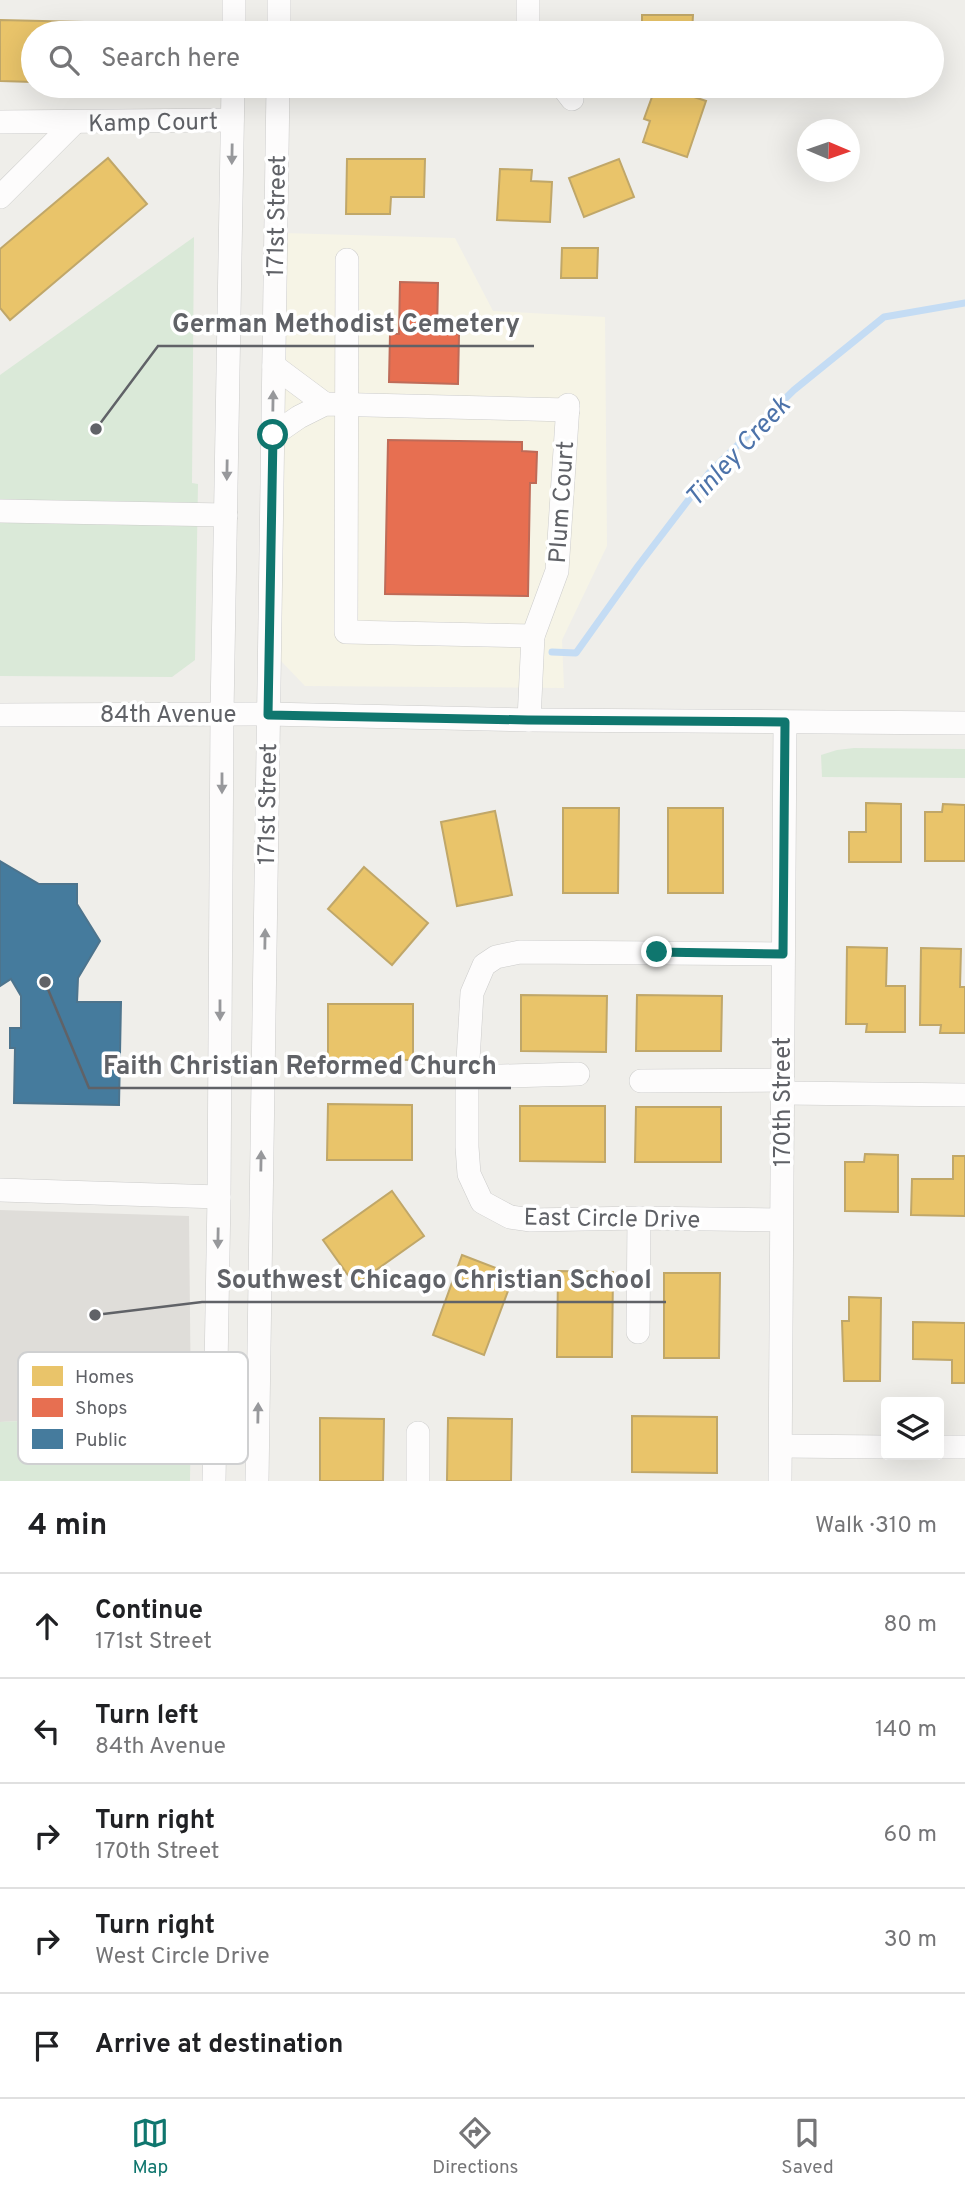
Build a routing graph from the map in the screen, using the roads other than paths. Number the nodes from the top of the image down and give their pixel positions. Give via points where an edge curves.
1 (234, 0) edge
2 (279, 0) edge
3 (528, 0) edge
4 (234, 21) edge
5 (279, 21) edge
6 (528, 21) edge
7 (233, 98) edge
8 (278, 98) edge
9 (232, 120) junction
10 (0, 122) edge
11 (74, 123) junction
12 (0, 197) edge
13 (347, 260) dead end
14 (274, 366) junction
15 (336, 405) junction
16 (273, 435) junction
17 (0, 511) edge
18 (226, 515) junction
19 (533, 636) junction
20 (222, 714) junction
21 (0, 715) edge
22 (268, 715) junction
23 (528, 720) junction
24 (785, 722) junction
25 (965, 723) edge
26 (783, 954) junction
27 (578, 1074) dead end
28 (467, 1081) junction
29 (641, 1081) dead end
30 (783, 1087) junction
31 (965, 1096) edge
32 (0, 1190) edge
33 (219, 1197) junction
34 (639, 1218) junction
35 (781, 1220) junction
36 (638, 1332) dead end
37 (216, 1352) edge
38 (418, 1433) dead end
39 (781, 1446) junction
40 (881, 1447) edge
41 (944, 1447) edge
42 (965, 1447) edge
43 (257, 1481) edge
44 (418, 1481) edge
45 (780, 1481) edge

1 - 4 street
2 - 5 street
3 - 6 street
7 - 9 street, 171st Street
8 - 14 street, 171st Street
9 - 11 street, Kamp Court
9 -> 18 street, 171st Street
10 - 11 street, Kamp Court
11 - 12 street, Kamp Court
13 - 15 street
14 - 15 street
16 -> 14 street, 171st Street
15 - 16 street via 299,417
15 - 19 street via 346,632
15 - 19 street, Plum Court via 568,408 557,571
16 - 22 street, 171st Street
17 - 18 street
18 - 20 street, 171st Street
19 - 23 street, Plum Court
20 - 21 street, 84th Avenue
20 - 22 street, 84th Avenue
20 -> 33 street, 171st Street
22 - 23 street, 84th Avenue
43 -> 22 street, 171st Street
23 - 24 street, 84th Avenue
24 - 25 street, 84th Avenue
24 - 26 street, 170th Street
26 - 28 street, East Circle Drive via 520,952 496,957 484,965 471,993
26 - 30 street, 170th Street
27 - 28 street
28 - 34 street, East Circle Drive via 469,1174 482,1202 510,1217 531,1220
29 - 30 street
30 - 31 street
30 - 35 street, 170th Street
32 - 33 street
33 -> 37 street, 171st Street
34 - 35 street, East Circle Drive
34 - 36 street
35 - 39 street, 170th Street
38 - 44 street
39 - 40 street
39 - 45 street, 170th Street
41 - 42 street

